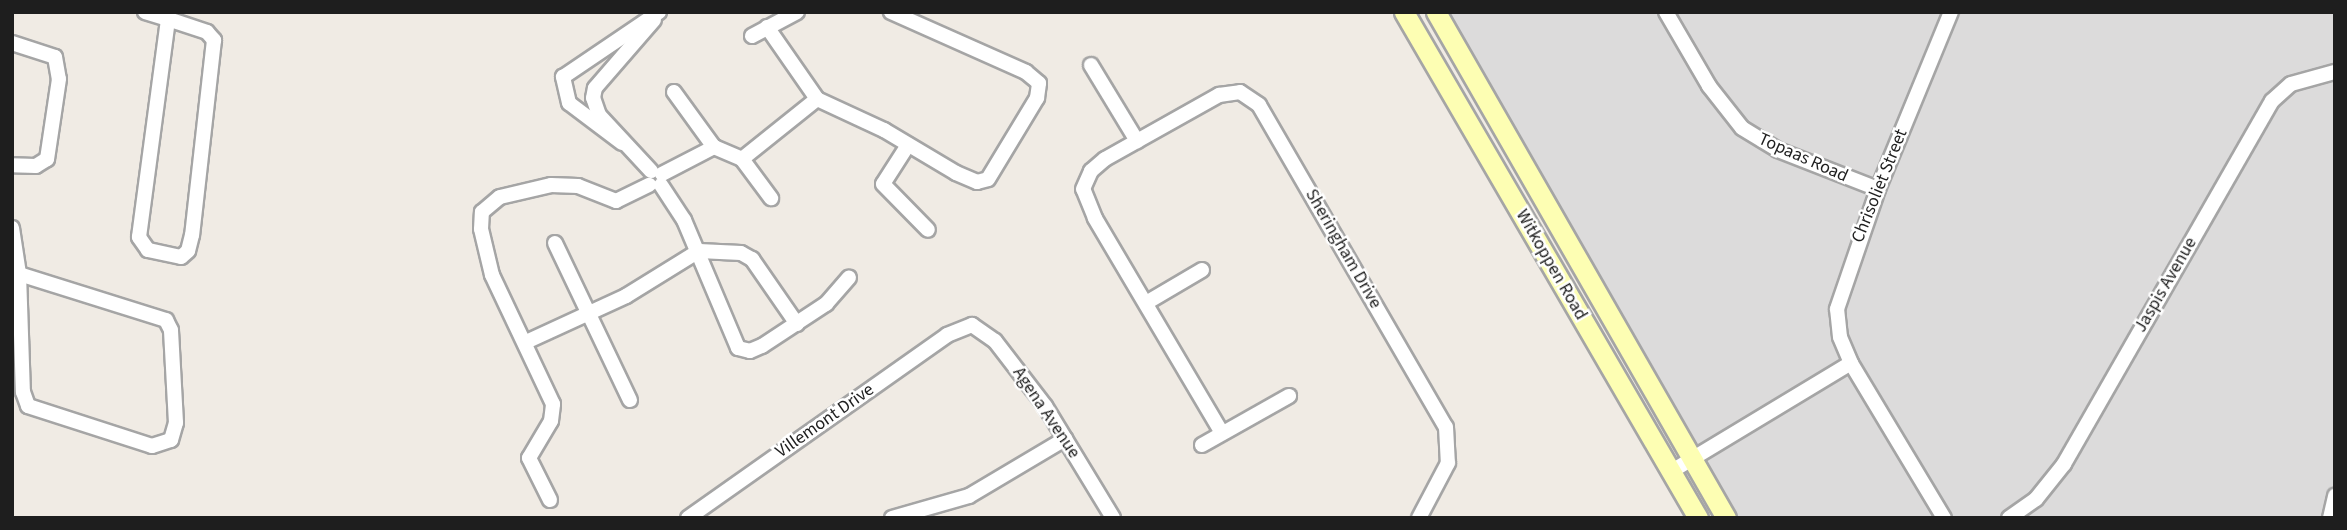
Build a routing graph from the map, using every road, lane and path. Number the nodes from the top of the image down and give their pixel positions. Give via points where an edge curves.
1 (145, 12) edge
2 (659, 12) edge
3 (797, 12) edge
4 (891, 12) edge
5 (1404, 12) edge
6 (1436, 12) edge
7 (1666, 12) edge
8 (1951, 12) edge
9 (168, 19) junction
10 (767, 27) junction
11 (752, 36) dead end
12 (12, 43) edge
13 (1091, 65) dead end
14 (2335, 72) edge
15 (674, 92) dead end
16 (593, 98) junction
17 (817, 99) junction
18 (569, 103) junction
19 (1137, 141) junction
20 (621, 144) junction
21 (908, 145) junction
22 (714, 147) junction
23 (742, 159) junction
24 (12, 165) edge
25 (656, 179) junction
26 (1878, 189) junction
27 (771, 198) dead end
28 (12, 228) edge
29 (928, 230) dead end
30 (555, 243) dead end
31 (699, 251) junction
32 (1202, 270) dead end
33 (19, 274) junction
34 (849, 278) dead end
35 (1146, 303) junction
36 (591, 311) junction
37 (797, 324) junction
38 (964, 326) joint
39 (526, 342) junction
40 (1851, 363) junction
41 (1289, 396) dead end
42 (630, 400) dead end
43 (1222, 433) junction
44 (1065, 439) junction
45 (1202, 445) dead end
46 (1693, 458) junction
47 (1672, 471) junction
48 (2335, 496) edge
49 (550, 500) dead end
50 (688, 518) edge
51 (892, 518) edge
52 (1113, 518) edge
53 (1419, 518) edge
54 (1698, 518) edge
55 (1726, 518) edge
56 (1944, 518) edge
57 (2009, 518) edge
58 (2330, 518) edge

1 - 9 street
2 - 16 street via 595,88
2 - 18 street via 566,73 562,84
3 - 10 street
4 - 21 street via 1026,72 1039,83 1037,98 988,179 971,180
5 - 47 main road, Witkoppen Road
6 - 46 main road, Witkoppen Road
7 - 26 street, Topaas Road via 1709,86 1742,128 1778,150
8 - 26 street, Chrisoliet Street
9 - 9 street via 139,237 148,250 181,257 188,251 192,235 214,40 207,32
10 - 11 street
10 - 17 street
12 - 24 street via 55,57 59,79 47,159 31,167
13 - 19 street
14 - 57 street, Jaspis Avenue via 2289,85 2272,101 2064,464 2036,499
15 - 22 street
16 - 18 street
16 - 20 street via 595,109
17 - 21 street
17 - 23 street
18 - 20 street
19 - 35 street, Sheringham Drive via 1095,167 1083,189 1095,218
19 - 53 street, Sheringham Drive via 1231,92 1245,93 1259,106 1446,426 1448,463
20 - 25 street
21 - 29 street via 883,184
22 - 23 street
22 - 25 street
23 - 27 street
25 - 31 street via 673,199
25 - 39 street via 616,201 578,186 551,185 500,197 485,207 481,229 486,254
26 - 40 street, Chrisoliet Street via 1836,309 1840,337
28 - 33 street
30 - 36 street
31 - 36 street via 638,290
31 - 37 street via 734,252 752,259
31 - 37 street via 738,348 750,351
32 - 35 street
33 - 33 street via 23,392 28,406 152,446 171,440 176,423 171,330 166,320
34 - 37 street via 826,304
35 - 43 street, Sheringham Drive
36 - 39 street
36 - 42 street
38 - 44 street, Agena Avenue via 982,329 995,341
38 - 50 street, Villemont Drive
39 - 49 street via 552,404 551,421 529,458
40 - 46 street
40 - 56 street, Chrisoliet Street
41 - 43 street
43 - 45 street
44 - 51 street via 969,496
44 - 52 street, Agena Avenue
46 - 47 street
46 - 55 main road, Witkoppen Road
47 - 54 main road, Witkoppen Road
48 - 58 street

